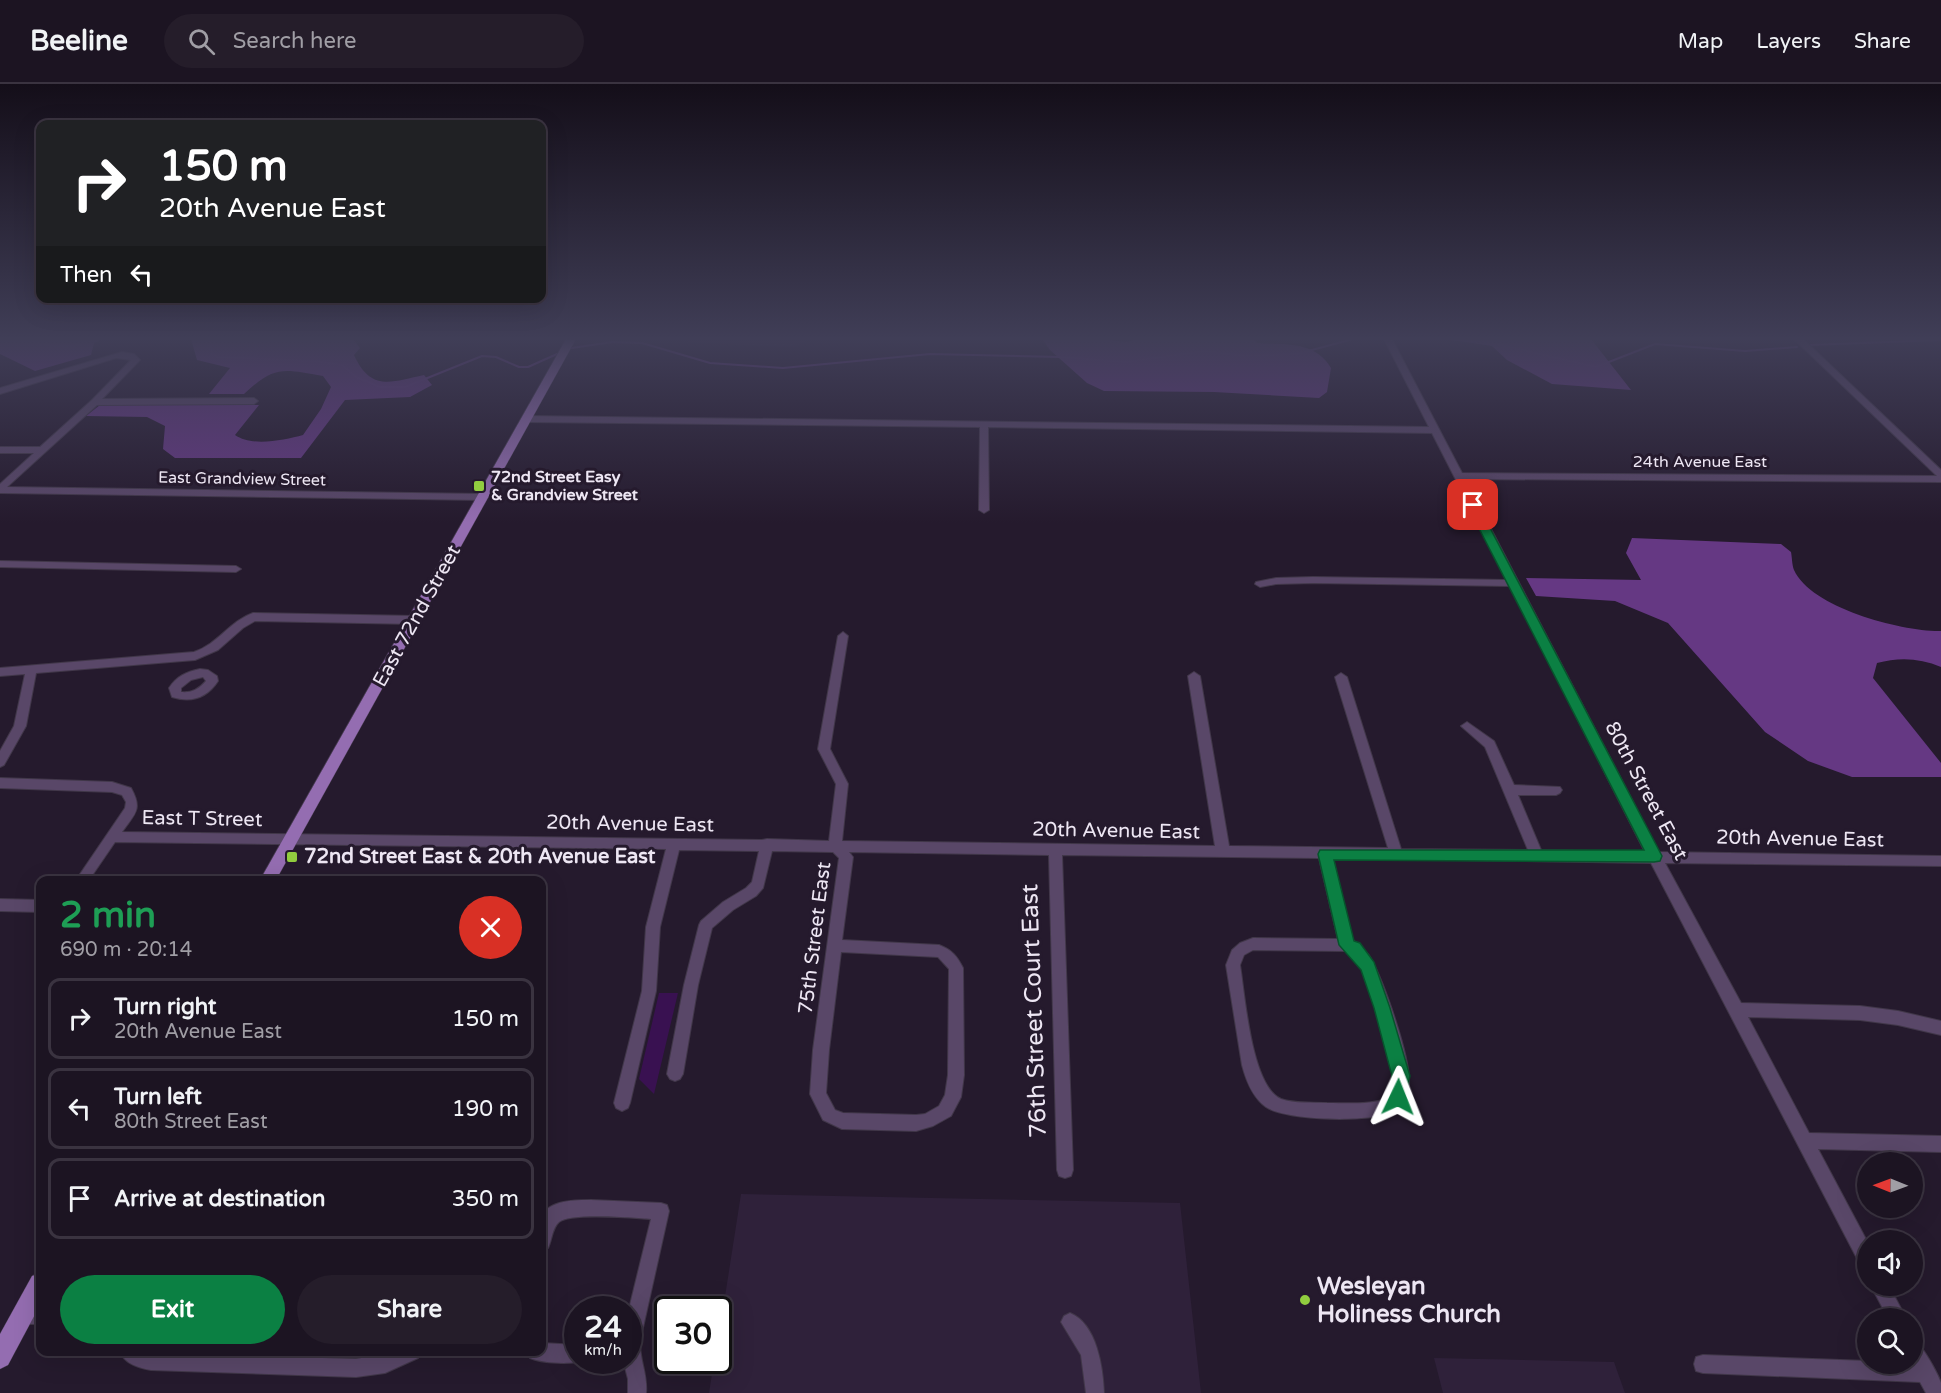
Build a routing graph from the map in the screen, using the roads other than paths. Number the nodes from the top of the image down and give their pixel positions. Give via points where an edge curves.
1 (537, 400) edge
2 (1419, 400) edge
3 (1861, 400) edge
4 (254, 401) dead end
5 (95, 402) joint
6 (526, 419) junction
7 (984, 424) junction
8 (1434, 430) junction
9 (0, 450) edge
10 (41, 450) junction
11 (1458, 476) junction
12 (1941, 477) edge
13 (0, 490) edge
14 (483, 497) junction
15 (984, 510) dead end
16 (0, 564) edge
17 (236, 569) dead end
18 (1513, 583) junction
19 (1260, 584) dead end
20 (415, 620) junction
21 (843, 636) dead end
22 (195, 656) junction
23 (31, 670) junction
24 (0, 672) edge
25 (194, 674) dead end
26 (1194, 676) dead end
27 (1341, 677) dead end
28 (1467, 726) dead end
29 (0, 762) edge
30 (0, 783) edge
31 (1508, 790) junction
32 (1556, 790) dead end
33 (112, 837) junction
34 (291, 840) junction
35 (674, 844) junction
36 (767, 844) junction
37 (835, 846) junction
38 (1054, 850) junction
39 (1223, 852) junction
40 (1325, 854) junction
41 (1396, 854) junction
42 (1537, 856) junction
43 (1654, 856) junction
44 (1941, 861) edge
45 (85, 876) edge
46 (270, 876) edge
47 (0, 905) edge
48 (36, 906) edge
49 (1347, 945) junction
50 (834, 946) junction
51 (1736, 1010) junction
52 (1941, 1028) edge
53 (675, 1074) dead end
54 (622, 1103) dead end
55 (1804, 1141) junction
56 (1941, 1144) edge
57 (1065, 1170) dead end
58 (546, 1230) edge
59 (1857, 1241) edge
60 (641, 1296) edge
61 (36, 1300) edge
62 (32, 1315) edge
63 (1070, 1322) dead end
64 (546, 1352) edge
65 (564, 1353) edge
66 (136, 1356) edge
67 (403, 1356) edge
68 (0, 1357) edge
69 (1703, 1364) dead end
70 (1923, 1368) edge
71 (1926, 1373) junction
72 (638, 1374) edge
73 (637, 1393) edge
74 (1095, 1393) edge
75 (1936, 1393) edge

1 - 6 main road, East 72nd Street
2 - 8 street, 80th Street East
3 - 12 street
4 - 5 street
5 - 10 street
6 - 7 street
6 - 14 main road, East 72nd Street
7 - 8 street
7 - 15 street
8 - 11 street, 80th Street East
9 - 10 street
10 - 13 street
11 - 12 street, 24th Avenue East
11 - 18 street, 80th Street East
13 - 14 street, East Grandview Street
14 - 20 main road, East 72nd Street
16 - 17 street
18 - 19 street via 1313,580
18 - 43 street, 80th Street East
20 - 22 street via 249,619 222,644
20 - 34 main road, East 72nd Street
21 - 37 street, 75th Street East via 824,749 842,784
22 - 23 street
22 - 25 street
23 - 24 street
23 - 29 street via 20,726
26 - 39 street
27 - 41 street
28 - 31 street via 1490,744
30 - 33 street via 121,788 130,797 131,809
31 - 32 street
31 - 42 street
33 - 34 street, East T Street
33 - 45 street
34 - 35 street, 20th Avenue East
34 - 46 main road, East 72nd Street
35 - 36 street, 20th Avenue East
35 - 54 street via 651,938 649,991
36 - 37 street, 20th Avenue East
36 - 53 street via 758,884 752,892 706,925
37 - 38 street, 20th Avenue East
37 - 50 street, 75th Street East via 846,857
38 - 39 street, 20th Avenue East
38 - 57 street, 76th Street Court East
39 - 40 street, 20th Avenue East
40 - 41 street, 20th Avenue East
40 - 49 street
41 - 42 street, 20th Avenue East
42 - 43 street, 20th Avenue East
43 - 44 street, 20th Avenue East
43 - 51 street, 80th Street East
47 - 48 street
49 - 49 street via 1253,944 1234,957 1252,1077 1274,1103 1296,1109 1377,1110 1398,1097 1401,1076 1372,977 1363,958
50 - 50 street, 75th Street East via 922,949 949,956 956,968 956,1075 953,1097 938,1117 916,1123 842,1121 825,1109 819,1094
51 - 52 street via 1860,1013
51 - 55 street, 80th Street East
55 - 56 street
55 - 59 street, 80th Street East
58 - 60 street via 549,1221 560,1212 661,1210
61 - 62 main road
62 - 68 main road
63 - 74 street via 1093,1358
64 - 65 street
66 - 67 street via 151,1361 356,1368 384,1365
69 - 71 street
70 - 71 street
71 - 75 street
72 - 73 street

